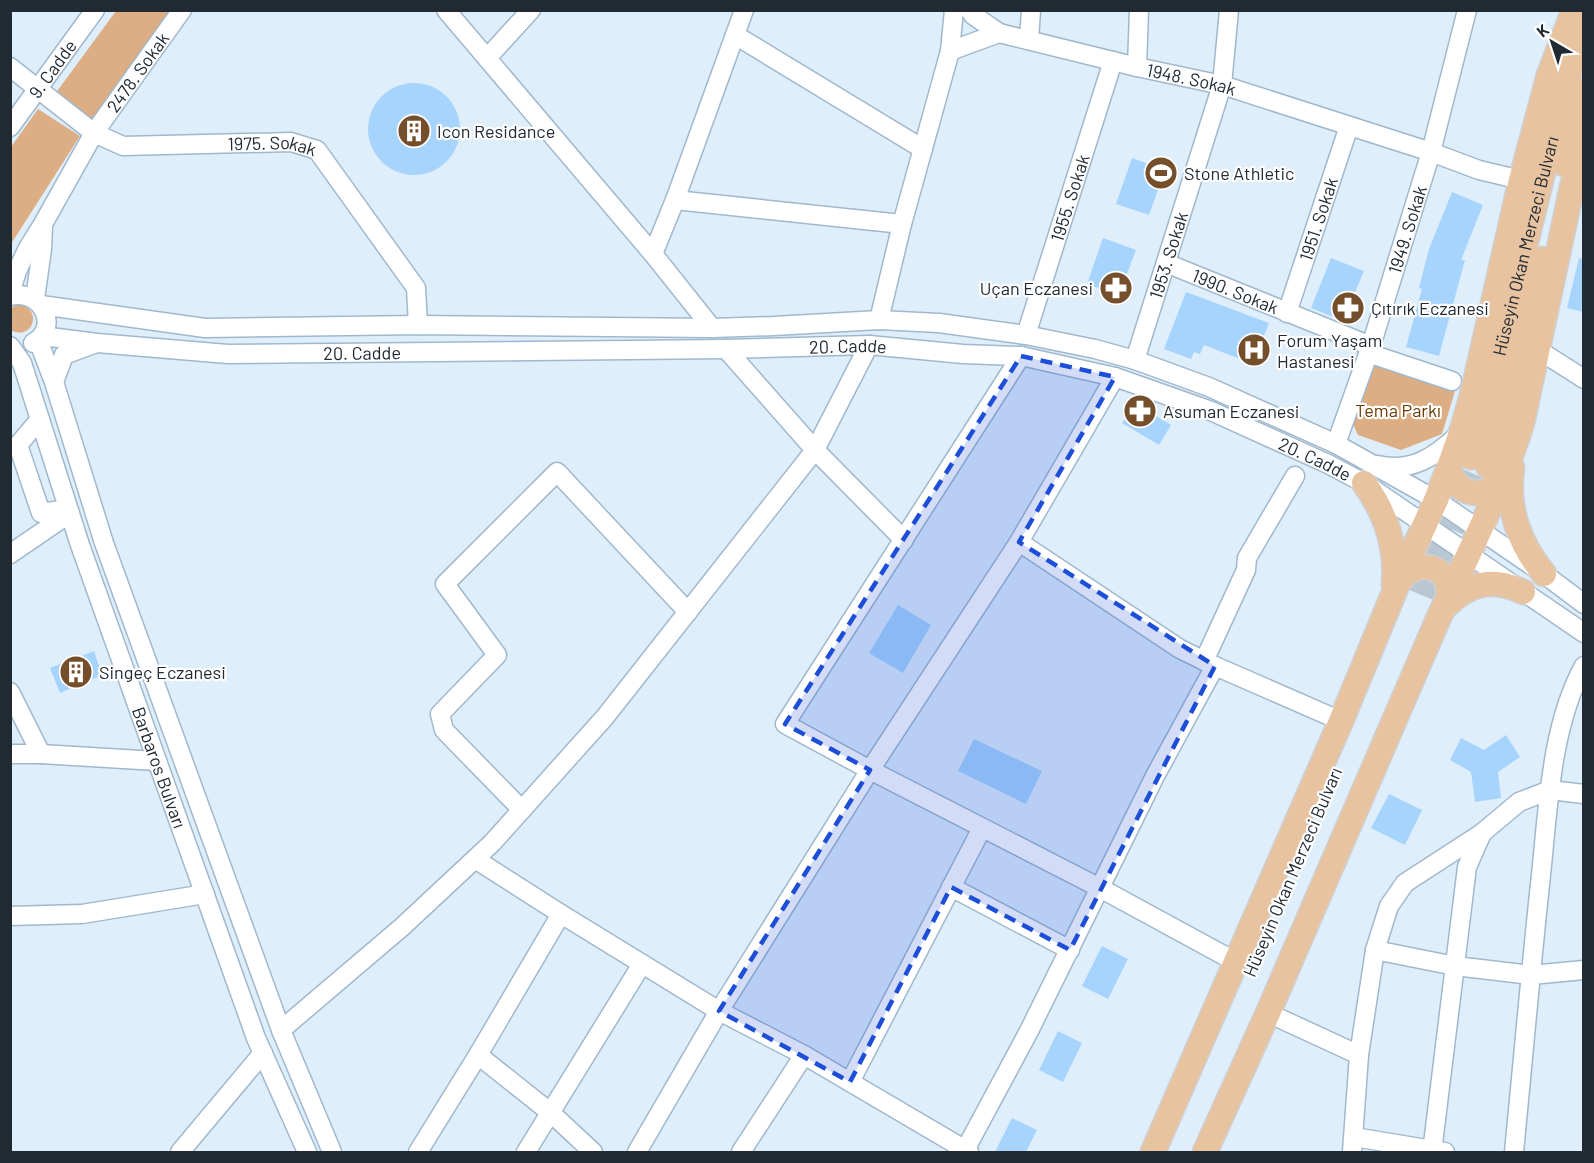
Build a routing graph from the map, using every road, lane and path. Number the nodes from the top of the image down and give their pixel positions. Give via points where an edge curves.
1 (95, 10) edge
2 (182, 10) edge
3 (446, 10) edge
4 (531, 10) edge
5 (744, 10) edge
6 (954, 10) edge
7 (970, 10) edge
8 (1030, 10) edge
9 (1139, 10) edge
10 (1229, 10) edge
11 (1467, 10) edge
12 (1574, 10) edge
13 (999, 33) junction
14 (735, 35) junction
15 (1584, 36) edge
16 (1029, 40) junction
17 (950, 51) junction
18 (487, 58) junction
19 (1113, 61) junction
20 (10, 67) edge
21 (1137, 67) junction
22 (1222, 85) junction
23 (38, 89) junction
24 (1584, 89) edge
25 (1349, 126) junction
26 (10, 127) edge
27 (94, 133) junction
28 (1584, 145) edge
29 (922, 149) junction
30 (1431, 152) junction
31 (1521, 180) junction
32 (675, 200) junction
33 (902, 224) junction
34 (43, 225) junction
35 (653, 254) junction
36 (1166, 263) junction
37 (10, 295) edge
38 (38, 302) junction
39 (1287, 313) junction
40 (879, 320) junction
41 (418, 325) junction
42 (712, 328) junction
43 (1026, 334) junction
44 (40, 338) junction
45 (97, 342) junction
46 (869, 345) junction
47 (10, 346) edge
48 (726, 349) junction
49 (1538, 349) junction
50 (1370, 350) junction
51 (1021, 356) junction
52 (1135, 360) junction
53 (1115, 377) junction
54 (1584, 379) edge
55 (1452, 381) dead end
56 (54, 382) junction
57 (40, 419) junction
58 (1462, 430) junction
59 (1336, 444) junction
60 (1515, 446) junction
61 (815, 450) junction
62 (1449, 467) junction
63 (1487, 468) junction
64 (1366, 473) junction
65 (1295, 476) dead end
66 (1436, 500) junction
67 (69, 511) junction
68 (1424, 524) junction
69 (1480, 529) junction
70 (904, 540) junction
71 (1019, 542) junction
72 (10, 554) edge
73 (1469, 554) junction
74 (1544, 574) junction
75 (1523, 592) junction
76 (1420, 598) junction
77 (1584, 604) edge
78 (688, 612) junction
79 (1584, 633) edge
80 (1209, 664) junction
81 (1584, 666) edge
82 (10, 692) edge
83 (1341, 721) junction
84 (10, 754) edge
85 (41, 754) junction
86 (157, 761) junction
87 (870, 770) junction
88 (1550, 790) junction
89 (1584, 794) edge
90 (522, 810) junction
91 (982, 828) junction
92 (1482, 833) junction
93 (475, 859) junction
94 (951, 887) junction
95 (1100, 888) junction
96 (205, 894) junction
97 (561, 914) junction
98 (10, 916) edge
99 (1070, 950) junction
100 (1375, 950) junction
101 (1236, 962) junction
102 (642, 964) junction
103 (1455, 966) junction
104 (1584, 970) edge
105 (1531, 975) junction
106 (720, 1011) junction
107 (1281, 1018) dead end
108 (281, 1030) junction
109 (263, 1053) junction
110 (478, 1055) junction
111 (804, 1055) junction
112 (1359, 1055) junction
113 (850, 1082) junction
114 (551, 1113) junction
115 (1353, 1145) edge
116 (184, 1150) edge
117 (307, 1152) edge
118 (332, 1152) edge
119 (418, 1152) edge
120 (526, 1152) edge
121 (593, 1152) edge
122 (637, 1152) edge
123 (741, 1152) edge
124 (966, 1152) edge
125 (1153, 1152) edge
126 (1168, 1152) edge
127 (1192, 1152) edge
128 (1205, 1152) edge
129 (1436, 1152) edge
130 (1514, 1152) edge

1 - 23 street, 9. Cadde
2 - 27 street, 2478. Sokak
3 - 18 street
4 - 18 street
5 - 14 street
6 - 17 street
7 - 13 street
8 - 16 street
9 - 21 street
10 - 22 street, 1953. Sokak
11 - 30 street, 1949. Sokak
12 - 31 main road via 1549,75
13 - 16 street, 1948. Sokak
13 - 17 street
14 - 29 street
14 - 32 street
15 - 63 main road, Hüseyin Okan Merzeci Bulvarı via 1569,72 1486,405
16 - 19 street, 1948. Sokak
17 - 29 street
18 - 35 street
19 - 21 street, 1948. Sokak
19 - 43 street, 1955. Sokak
20 - 23 street
21 - 22 street, 1948. Sokak
22 - 25 street, 1948. Sokak
22 - 36 street, 1953. Sokak
23 - 26 street, 9. Cadde
23 - 27 street
24 - 63 main road, Hüseyin Okan Merzeci Bulvarı
25 - 30 street, 1948. Sokak
25 - 39 street, 1951. Sokak
27 - 34 street, 2478. Sokak
27 - 41 street, 1975. Sokak via 123,146 291,142 318,150 416,288
28 - 49 main road
29 - 33 street
30 - 31 street, 1948. Sokak
30 - 50 street, 1949. Sokak
31 - 58 main road
32 - 33 street
32 - 35 street
33 - 40 street
34 - 37 street, 2478. Sokak via 24,255
34 - 38 street, 2478. Sokak
35 - 42 street
36 - 39 street, 1990. Sokak
36 - 52 street, 1953. Sokak
37 - 38 street, 20. Cadde via 27,295
38 - 41 street, 20. Cadde via 205,328
38 - 44 street, 2478. Sokak via 46,325
39 - 50 street, 1990. Sokak
40 - 42 street, 20. Cadde
40 - 43 street, 20. Cadde
41 - 42 street, 20. Cadde
43 - 52 street, 20. Cadde
44 - 45 street, 20. Cadde
44 - 47 street, 20. Cadde via 27,346
44 - 56 street, Barbaros Bulvarı
45 - 48 street, 20. Cadde via 228,354
45 - 56 street via 64,355
46 - 48 street, 20. Cadde
46 - 51 street, 20. Cadde
46 - 61 street
47 - 57 street, Barbaros Bulvarı via 21,363
48 - 61 street
49 - 54 street
49 - 60 main road
50 - 55 street, 1990. Sokak
50 - 59 street, 1949. Sokak
51 - 53 street, 20. Cadde
51 - 70 street
52 - 59 street, 20. Cadde via 1209,387
53 - 64 street, 20. Cadde via 1211,411 1328,464
53 - 71 street
56 - 108 street, Barbaros Bulvarı via 104,543
57 - 67 street, Barbaros Bulvarı
57 - 67 street via 18,445 41,513
58 - 62 main road
58 - 64 street via 1443,449 1422,461
59 - 64 street, 20. Cadde
60 - 63 main road
60 - 74 main road via 1510,480 1513,511 1521,540
61 - 70 street
61 - 78 street
62 - 63 main road via 1459,486 1479,493 1497,485
62 - 66 main road
63 - 69 main road
64 - 66 street, 20. Cadde
64 - 68 street, 20. Cadde
64 - 76 main road via 1389,531 1395,573
65 - 80 street via 1247,558 1246,570
66 - 68 main road
66 - 69 street, 20. Cadde
67 - 72 street
67 - 86 street, Barbaros Bulvarı
68 - 73 street, 20. Cadde
68 - 76 main road
69 - 73 main road
69 - 74 street, 20. Cadde
70 - 87 street via 786,724
71 - 80 street via 1180,649
71 - 87 street
73 - 75 street, 20. Cadde
73 - 76 main road
74 - 77 street, 20. Cadde
75 - 76 main road via 1494,584 1473,587 1453,599
75 - 79 street, 20. Cadde
76 - 83 main road
76 - 126 main road, Hüseyin Okan Merzeci Bulvarı
76 - 127 main road, Hüseyin Okan Merzeci Bulvarı
76 - 128 main road via 1268,1013
78 - 90 street via 605,717
78 - 90 street via 557,472 445,585 497,655 440,714 444,730
80 - 83 street
80 - 95 street
81 - 88 street via 1562,720
82 - 85 street
83 - 101 main road
84 - 85 street
85 - 86 street
86 - 96 street, Barbaros Bulvarı
87 - 91 street
87 - 106 street
88 - 89 street
88 - 92 street via 1519,802
88 - 105 street
90 - 93 street
91 - 94 street
91 - 95 street
92 - 100 street via 1405,883 1389,906
92 - 103 street via 1467,867
93 - 97 street
93 - 108 street
94 - 99 street
94 - 113 street
95 - 99 street
95 - 101 street
96 - 98 street via 82,914
96 - 109 street, Barbaros Bulvarı
97 - 102 street
97 - 110 street
99 - 124 street
100 - 103 street
100 - 112 street
101 - 125 main road
102 - 106 street
102 - 114 street
103 - 105 street
103 - 129 street
104 - 105 street
105 - 130 street
106 - 111 street
106 - 122 street
107 - 112 street
108 - 118 street, Barbaros Bulvarı
109 - 116 street
109 - 117 street, Barbaros Bulvarı
110 - 114 street
110 - 119 street
111 - 113 street
111 - 123 street
112 - 115 street
113 - 124 street
114 - 120 street
114 - 121 street
115 - 129 street

